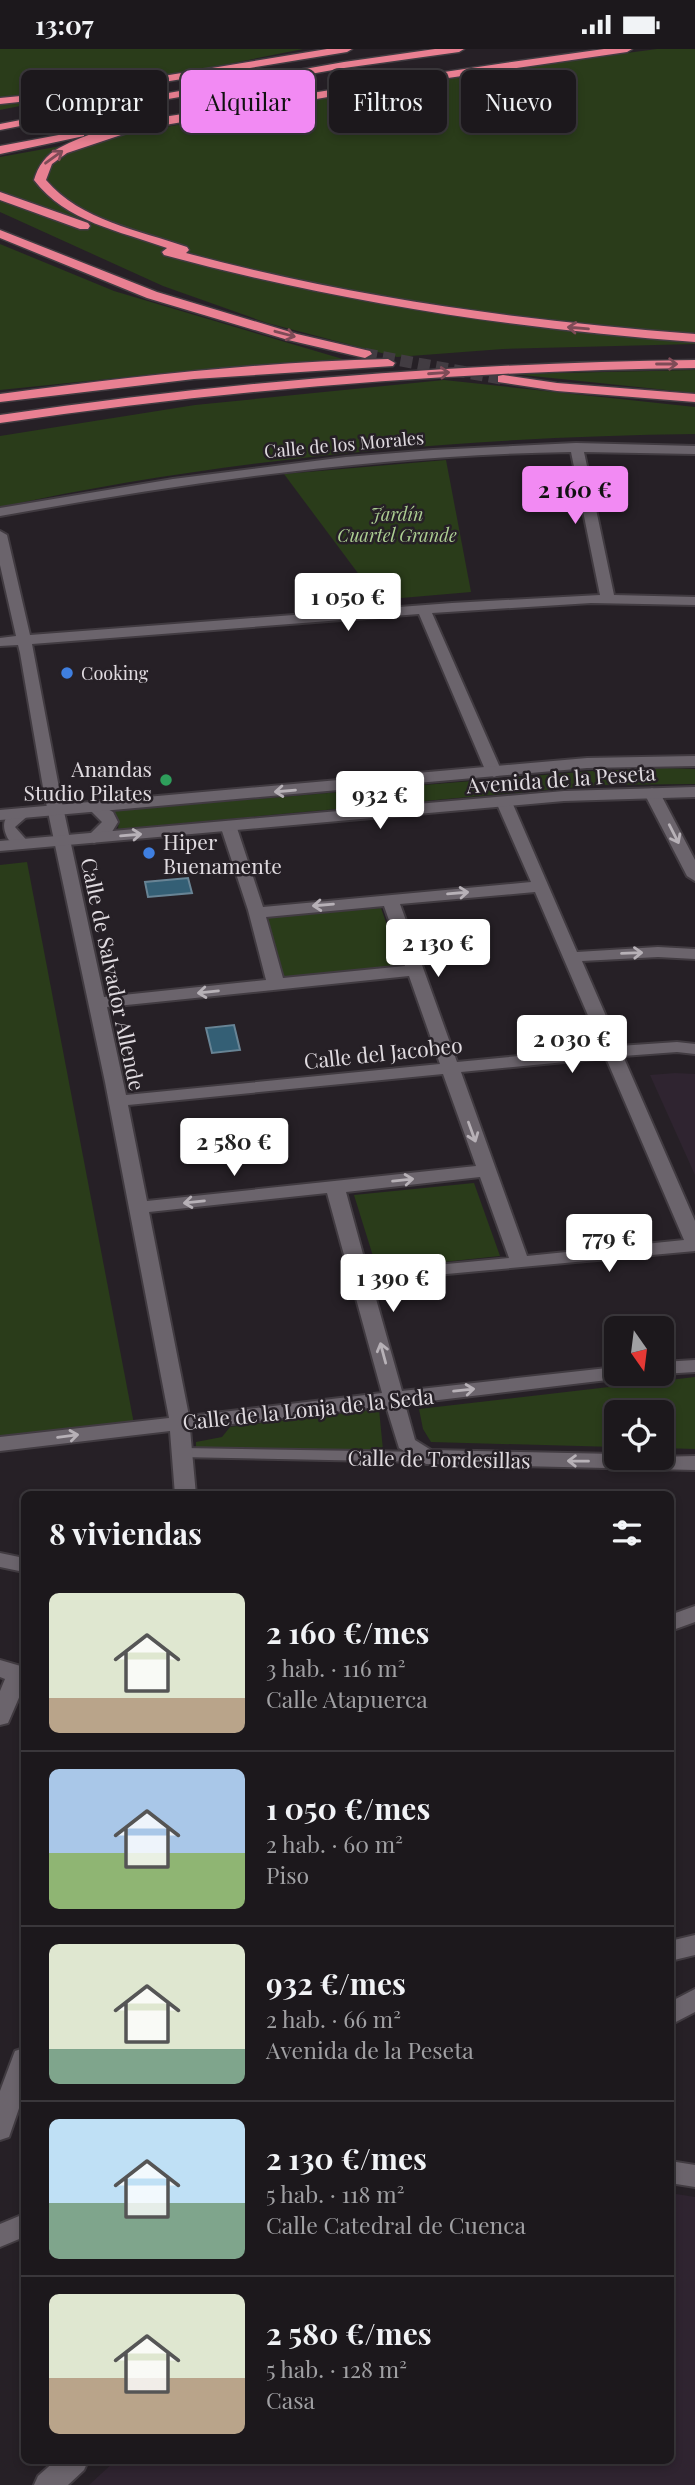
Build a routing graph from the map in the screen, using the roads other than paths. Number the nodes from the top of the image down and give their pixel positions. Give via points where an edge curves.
1 (347, 49) edge
2 (384, 49) edge
3 (459, 49) edge
4 (541, 49) edge
5 (625, 49) edge
6 (486, 56) dead end
7 (472, 58) dead end
8 (271, 61) junction
9 (0, 95) edge
10 (0, 101) edge
11 (0, 115) edge
12 (0, 127) edge
13 (0, 139) edge
14 (0, 150) edge
15 (0, 183) edge
16 (0, 196) edge
17 (11, 223) dead end
18 (0, 234) edge
19 (183, 250) junction
20 (427, 307) junction
21 (219, 316) junction
22 (695, 338) edge
23 (695, 351) edge
24 (365, 353) tunnel mouth
25 (390, 363) junction
26 (695, 364) edge
27 (503, 379) tunnel mouth
28 (259, 387) junction
29 (0, 398) edge
30 (695, 398) edge
31 (0, 406) edge
32 (0, 419) edge
33 (0, 429) edge
34 (695, 442) edge
35 (626, 446) junction
36 (576, 447) junction
37 (695, 450) edge
38 (0, 512) edge
39 (0, 535) edge
40 (608, 599) junction
41 (695, 601) edge
42 (424, 610) junction
43 (24, 641) junction
44 (0, 642) edge
45 (695, 761) edge
46 (494, 772) junction
47 (695, 792) edge
48 (652, 793) junction
49 (504, 802) junction
50 (95, 807) junction
51 (56, 810) junction
52 (23, 813) junction
53 (0, 814) edge
54 (228, 825) junction
55 (94, 838) junction
56 (63, 841) junction
57 (22, 844) junction
58 (0, 846) edge
59 (695, 876) edge
60 (541, 886) junction
61 (390, 899) junction
62 (257, 913) junction
63 (695, 954) edge
64 (570, 957) junction
65 (414, 970) junction
66 (276, 984) junction
67 (95, 1003) junction
68 (695, 1049) edge
69 (611, 1052) junction
70 (449, 1068) junction
71 (117, 1101) junction
72 (486, 1171) junction
73 (335, 1187) junction
74 (138, 1208) junction
75 (695, 1244) edge
76 (520, 1263) junction
77 (361, 1275) junction
78 (695, 1366) edge
79 (674, 1367) edge
80 (604, 1374) edge
81 (395, 1398) junction
82 (180, 1422) junction
83 (0, 1444) edge
84 (184, 1453) junction
85 (426, 1457) junction
86 (695, 1463) edge
87 (186, 1491) edge
88 (0, 1560) edge
89 (21, 1564) edge
90 (14, 1672) edge
91 (0, 1717) edge
92 (695, 1945) edge
93 (674, 1950) edge
94 (695, 1999) edge
95 (674, 2012) edge
96 (21, 2067) edge
97 (0, 2129) edge
98 (674, 2173) edge
99 (695, 2176) edge
100 (21, 2226) edge
101 (0, 2236) edge
102 (71, 2464) edge
103 (48, 2485) edge

1 - 8 highway
2 - 11 highway
3 - 12 highway
4 - 6 highway
5 - 14 highway via 375,82
19 -> 5 highway via 65,205 40,180 43,166 75,145 143,127 419,78
7 - 13 highway via 334,78
8 - 9 highway via 67,91
8 - 10 highway via 72,95
15 - 19 highway via 115,230
16 - 20 highway via 114,237 217,267
17 - 21 highway
18 - 21 highway via 152,295
19 - 20 highway
22 -> 20 highway via 558,326
21 -> 24 highway
23 - 25 highway
25 - 29 highway via 177,377
25 - 31 highway via 181,381
28 -> 26 highway via 498,369
27 - 30 highway
28 - 32 highway
28 - 33 highway
34 - 35 street
35 - 36 street, Calle de los Morales
35 - 37 street, Calle de los Morales
36 - 38 street, Calle de los Morales via 407,455 252,470
36 - 40 street
39 - 43 street, Calle de Salvador Allende
40 - 41 street
40 - 42 street
42 - 43 street
42 - 46 street
43 - 44 street
43 - 51 street, Calle de Salvador Allende
45 - 46 street, Avenida de la Peseta
46 -> 50 street, Avenida de la Peseta
47 - 48 street, Avenida de la Peseta
48 - 49 street, Avenida de la Peseta
48 -> 59 street
49 - 54 street, Avenida de la Peseta
49 - 60 street
50 - 51 street, Avenida de la Peseta
50 - 55 street via 110,822
51 - 52 street, Avenida de la Peseta
51 - 56 street, Calle de Salvador Allende
52 - 53 street, Avenida de la Peseta
52 - 57 street via 7,828
55 -> 54 street, Avenida de la Peseta
54 - 62 street
55 - 56 street, Avenida de la Peseta
56 - 57 street, Avenida de la Peseta
56 - 67 street, Calle de Salvador Allende
57 - 58 street, Avenida de la Peseta
61 -> 60 street
60 - 64 street
61 -> 62 street
61 - 65 street
62 - 66 street
64 -> 63 street
64 - 69 street
65 - 66 street
65 - 70 street
66 -> 67 street
67 - 71 street, Calle de Salvador Allende
68 - 69 street, Calle del Jacobeo
69 - 70 street, Calle del Jacobeo
69 - 75 street
70 - 71 street, Calle del Jacobeo
70 -> 72 street
71 - 74 street, Calle de Salvador Allende
73 -> 72 street
72 - 76 street
73 -> 74 street
73 - 77 street
74 - 82 street, Calle de Salvador Allende
75 - 76 street
76 - 77 street via 372,1278
81 -> 77 street
78 - 79 street
81 -> 80 street, Calle de la Lonja de la Seda
81 - 82 street, Calle de la Lonja de la Seda
81 - 85 street via 406,1443
83 -> 82 street, Calle de la Lonja de la Seda
82 - 84 street
84 - 85 street, Calle de Tordesillas
84 - 87 street
86 -> 85 street, Calle de Tordesillas
88 - 89 street
90 - 91 street
92 - 93 street
94 - 95 street
96 - 97 street
98 - 99 street
100 - 101 street
102 - 103 street

